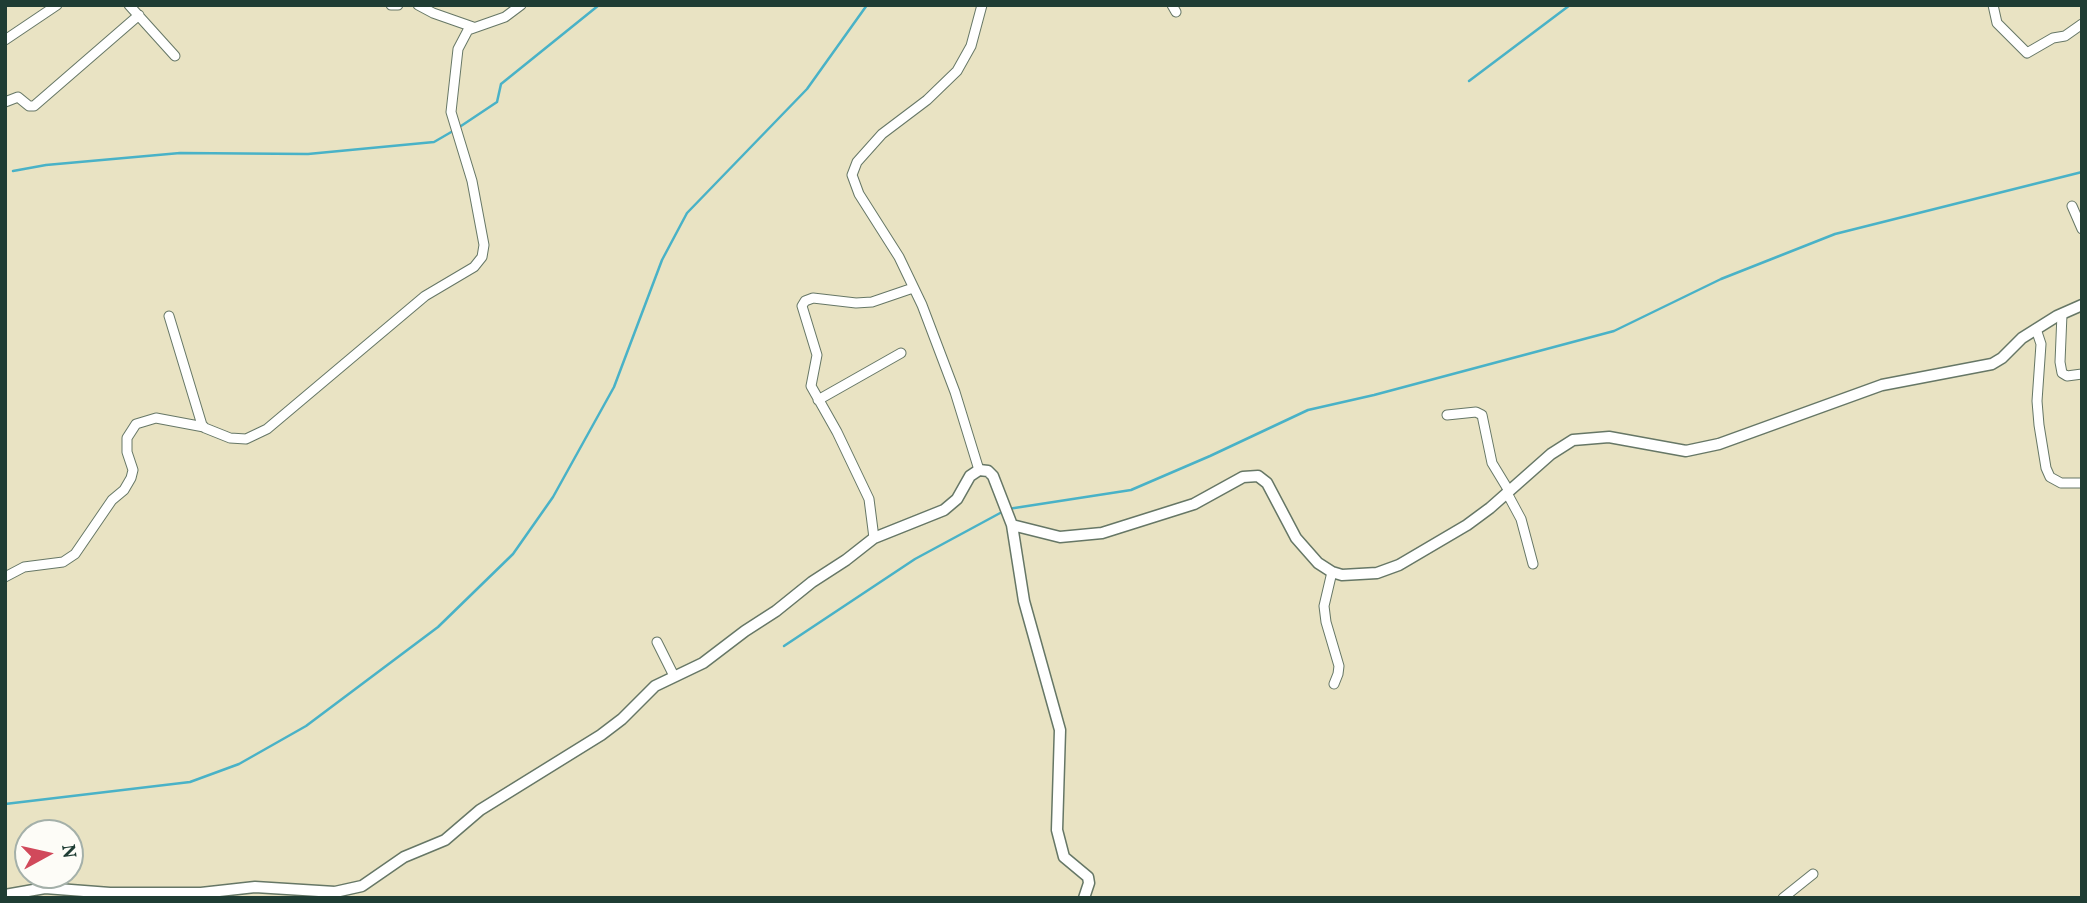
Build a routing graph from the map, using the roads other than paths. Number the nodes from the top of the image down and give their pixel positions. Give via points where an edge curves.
1 (57, 5) edge
2 (129, 5) edge
3 (391, 5) edge
4 (398, 5) edge
5 (418, 5) edge
6 (521, 5) edge
7 (982, 5) edge
8 (1993, 5) edge
9 (430, 9) edge
10 (139, 15) junction
11 (2082, 24) edge
12 (473, 27) junction
13 (5, 40) edge
14 (175, 56) dead end
15 (5, 102) edge
16 (2073, 206) dead end
17 (2082, 229) edge
18 (913, 288) junction
19 (2082, 304) edge
20 (2062, 314) junction
21 (169, 316) dead end
22 (2036, 329) junction
23 (901, 353) dead end
24 (2082, 374) edge
25 (818, 400) junction
26 (1447, 415) dead end
27 (204, 426) junction
28 (979, 470) junction
29 (2082, 483) edge
30 (1508, 492) junction
31 (1008, 515) junction
32 (874, 538) junction
33 (1534, 564) dead end
34 (1332, 572) junction
35 (5, 577) edge
36 (657, 642) dead end
37 (674, 676) junction
38 (1334, 684) dead end
39 (1813, 874) dead end
40 (5, 895) edge
41 (1084, 898) edge
42 (1783, 898) edge

1 - 13 street
2 - 10 street
3 - 4 street
5 - 9 street
6 - 12 street via 505,17
7 - 18 street via 971,46 957,71 882,134 854,167 854,184
8 - 11 street via 1997,23 2027,52
9 - 12 street
10 - 14 street
10 - 15 street via 34,106 18,97
12 - 27 street via 458,49 451,105 484,238 479,262 425,296 255,436 230,438
16 - 17 street
18 - 25 street via 865,303 813,298 803,303 817,349 811,386
18 - 28 street via 945,364
19 - 20 street
20 - 22 street
20 - 24 street via 2062,373
21 - 27 street
22 - 29 street via 2041,344 2039,425 2046,468 2050,477 2061,483
22 - 30 street via 1992,364 1882,385 1709,447 1686,450 1609,437 1573,440 1551,453
23 - 25 street
25 - 32 street via 869,499
26 - 30 street via 1482,415 1492,463
27 - 35 street via 156,418 136,424 127,438 131,478 75,554 63,562 24,567
28 - 31 street via 993,476
28 - 32 street via 944,510
30 - 33 street
30 - 34 street via 1467,525 1392,568 1357,575
31 - 34 street via 1060,537 1088,536 1194,504 1243,477 1258,475 1267,483 1296,538
31 - 41 street via 1028,619 1060,730 1057,830 1064,857 1088,877
32 - 37 street via 709,659
34 - 38 street via 1324,606 1339,666
36 - 37 street
37 - 40 street via 647,692 601,735 480,810 446,841 404,857 349,890 255,887 201,893 110,893 45,888
39 - 42 street

